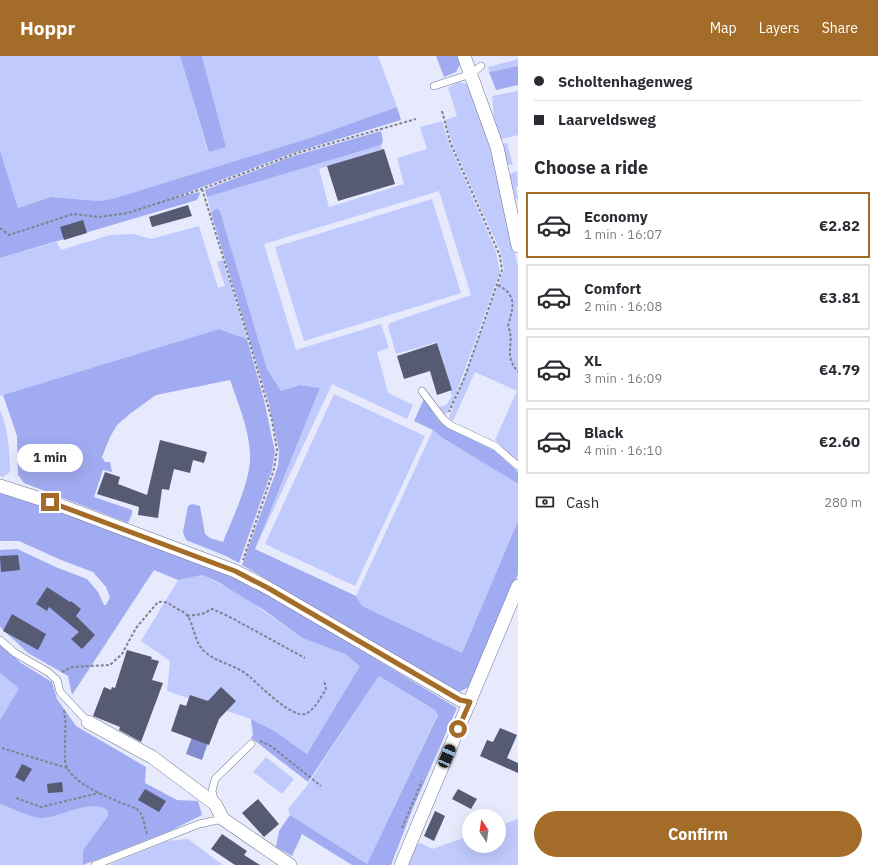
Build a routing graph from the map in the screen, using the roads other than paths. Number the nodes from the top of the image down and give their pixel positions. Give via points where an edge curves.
1 (464, 56) edge
2 (481, 66) dead end
3 (470, 74) junction
4 (434, 86) dead end
5 (518, 246) edge
6 (422, 391) dead end
7 (518, 466) edge
8 (0, 486) edge
9 (518, 586) edge
10 (0, 640) edge
11 (470, 702) junction
12 (88, 722) joint
13 (251, 744) road end
14 (215, 804) junction
15 (222, 819) junction
16 (95, 865) edge
17 (290, 865) edge
18 (401, 865) edge

1 - 3 street
2 - 3 lane
3 - 4 lane
3 - 5 street via 496,147
6 - 7 lane via 445,421 496,446
8 - 11 street via 62,506 238,573 460,700
9 - 11 street
10 - 12 lane via 15,653 48,672 56,680 60,692
11 - 18 street
12 - 14 street via 152,757
13 - 14 lane via 215,780 212,791
14 - 15 street
15 - 16 lane via 199,824
15 - 17 street

